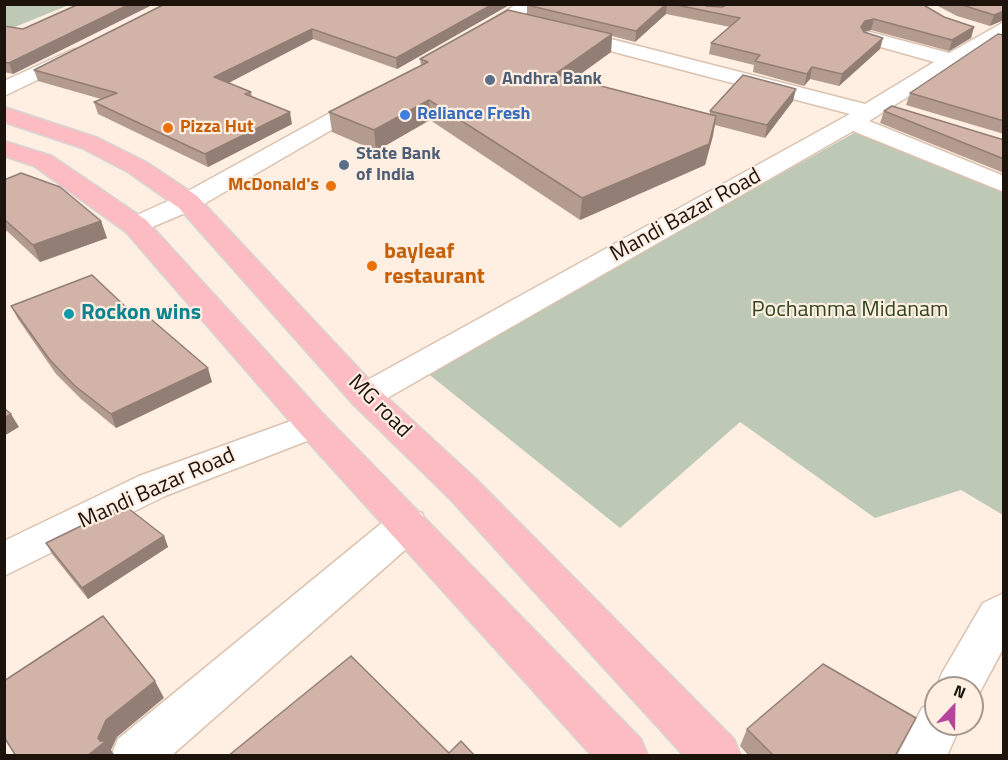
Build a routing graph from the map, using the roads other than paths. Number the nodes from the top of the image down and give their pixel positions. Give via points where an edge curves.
1 (523, 16) edge
2 (552, 30) edge
3 (992, 33) edge
4 (870, 38) edge
5 (95, 44) edge
6 (464, 44) edge
7 (953, 61) junction
8 (4, 90) edge
9 (383, 90) edge
10 (867, 113) junction
11 (4, 114) edge
12 (912, 116) edge
13 (4, 148) edge
14 (1004, 185) edge
15 (188, 202) junction
16 (136, 226) junction
17 (365, 396) junction
18 (313, 425) junction
19 (408, 524) junction
20 (9, 552) edge
21 (1004, 611) edge
22 (965, 676) edge
23 (932, 736) edge
24 (135, 756) edge
25 (624, 756) edge
26 (717, 756) edge
27 (921, 756) edge

1 - 6 street
2 - 10 street
3 - 7 street, Mandi Bazar Road
4 - 7 street
5 - 8 street
7 - 10 street, Mandi Bazar Road
9 - 15 street
10 - 12 street
10 - 14 street
10 - 17 street, Mandi Bazar Road
11 - 15 main road, MG road via 90,143 136,167
13 - 16 main road via 43,161
15 - 16 street
15 - 17 main road, MG road
16 - 18 main road
17 - 26 main road, MG road via 464,489
18 - 19 main road
18 - 20 street, Mandi Bazar Road via 152,486
19 - 24 street
19 - 25 main road
21 - 22 street
23 - 27 street

